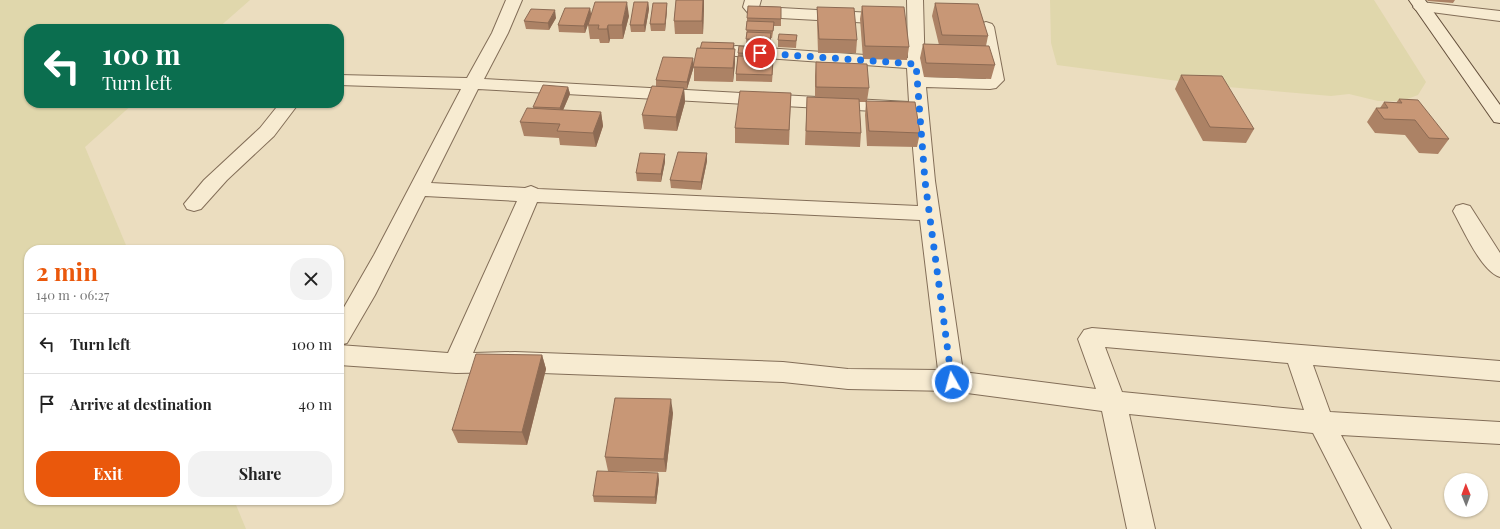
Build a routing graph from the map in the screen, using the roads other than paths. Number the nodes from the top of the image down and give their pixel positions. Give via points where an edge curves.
1 (514, 0) edge
2 (753, 0) edge
3 (915, 0) edge
4 (1482, 0) edge
5 (1419, 4) edge
6 (1497, 16) edge
7 (916, 20) junction
8 (986, 27) edge
9 (736, 51) edge
10 (917, 73) junction
11 (344, 80) edge
12 (473, 84) junction
13 (284, 108) edge
14 (920, 108) junction
15 (1500, 118) edge
16 (420, 189) junction
17 (531, 193) junction
18 (194, 204) dead end
19 (1463, 211) dead end
20 (929, 212) junction
21 (1500, 269) edge
22 (344, 328) edge
23 (344, 355) edge
24 (1298, 356) junction
25 (456, 362) junction
26 (1500, 371) edge
27 (952, 382) junction
28 (1113, 402) junction
29 (1321, 423) junction
30 (1500, 433) edge
31 (1141, 529) edge
32 (1376, 529) edge

1 - 12 street
2 - 7 street via 751,7 761,12
3 - 7 street
4 - 6 street
5 - 6 street
5 - 15 street
7 - 10 street
8 - 10 street via 994,80 990,84
9 - 10 street
10 - 14 street
11 - 12 street
12 - 14 street via 529,85
12 - 16 street via 451,123
13 - 18 street via 268,130 208,186
14 - 20 street
16 - 17 street
16 - 22 street
17 - 20 street via 703,204
17 - 25 street
19 - 21 street
20 - 27 street
23 - 25 street
24 - 26 street
24 - 28 street via 1092,337 1090,339
24 - 29 street
25 - 27 street via 783,372 848,379
27 - 28 street
28 - 29 street
28 - 31 street
29 - 30 street
29 - 32 street

